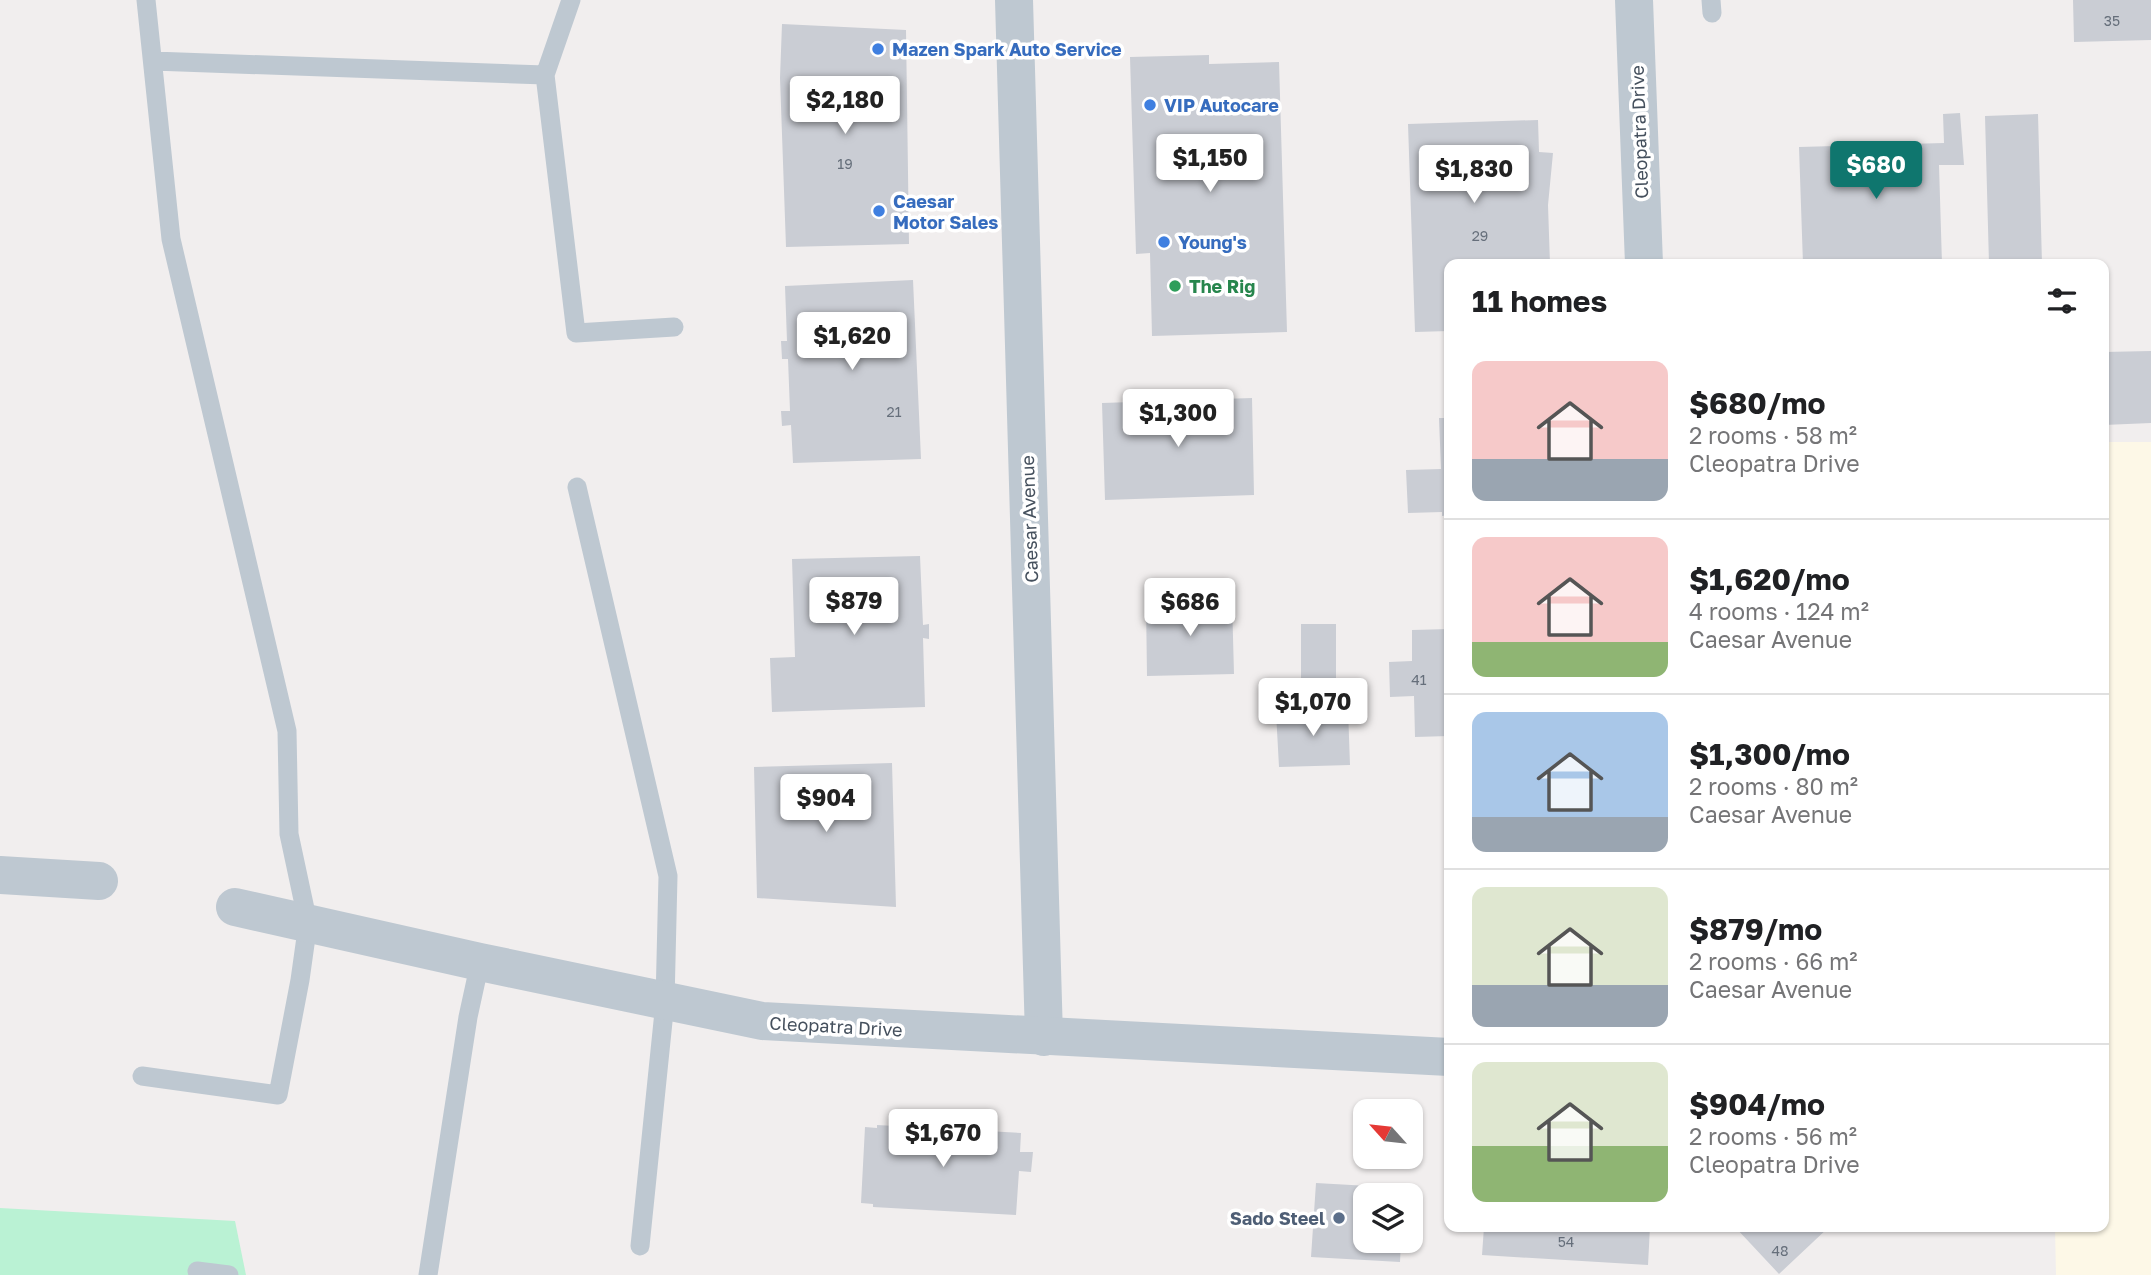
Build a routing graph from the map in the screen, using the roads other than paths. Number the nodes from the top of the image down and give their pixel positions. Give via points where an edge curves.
1 (146, 0) edge
2 (571, 0) edge
3 (1014, 0) edge
4 (1634, 0) edge
5 (153, 61) junction
6 (545, 75) junction
7 (1644, 259) edge
8 (674, 327) dead end
9 (577, 487) dead end
10 (0, 875) edge
11 (99, 881) dead end
12 (235, 907) dead end
13 (308, 923) junction
14 (480, 962) junction
15 (665, 1002) junction
16 (1044, 1037) junction
17 (1444, 1057) edge
18 (142, 1076) dead end
19 (640, 1246) dead end
20 (197, 1271) dead end
21 (229, 1275) edge
22 (428, 1275) edge

1 - 5 lane
2 - 6 lane
3 - 16 street, Caesar Avenue
4 - 7 street, Cleopatra Drive
5 - 6 lane
5 - 13 lane via 171,239 287,731 289,834
6 - 8 lane via 576,333
9 - 15 lane via 668,876
10 - 11 street
12 - 13 street, Cleopatra Drive
13 - 14 street, Cleopatra Drive
13 - 18 lane via 278,1095
14 - 15 street, Cleopatra Drive
14 - 22 lane
15 - 16 street, Cleopatra Drive via 762,1021
15 - 19 lane
16 - 17 street, Cleopatra Drive
20 - 21 lane

